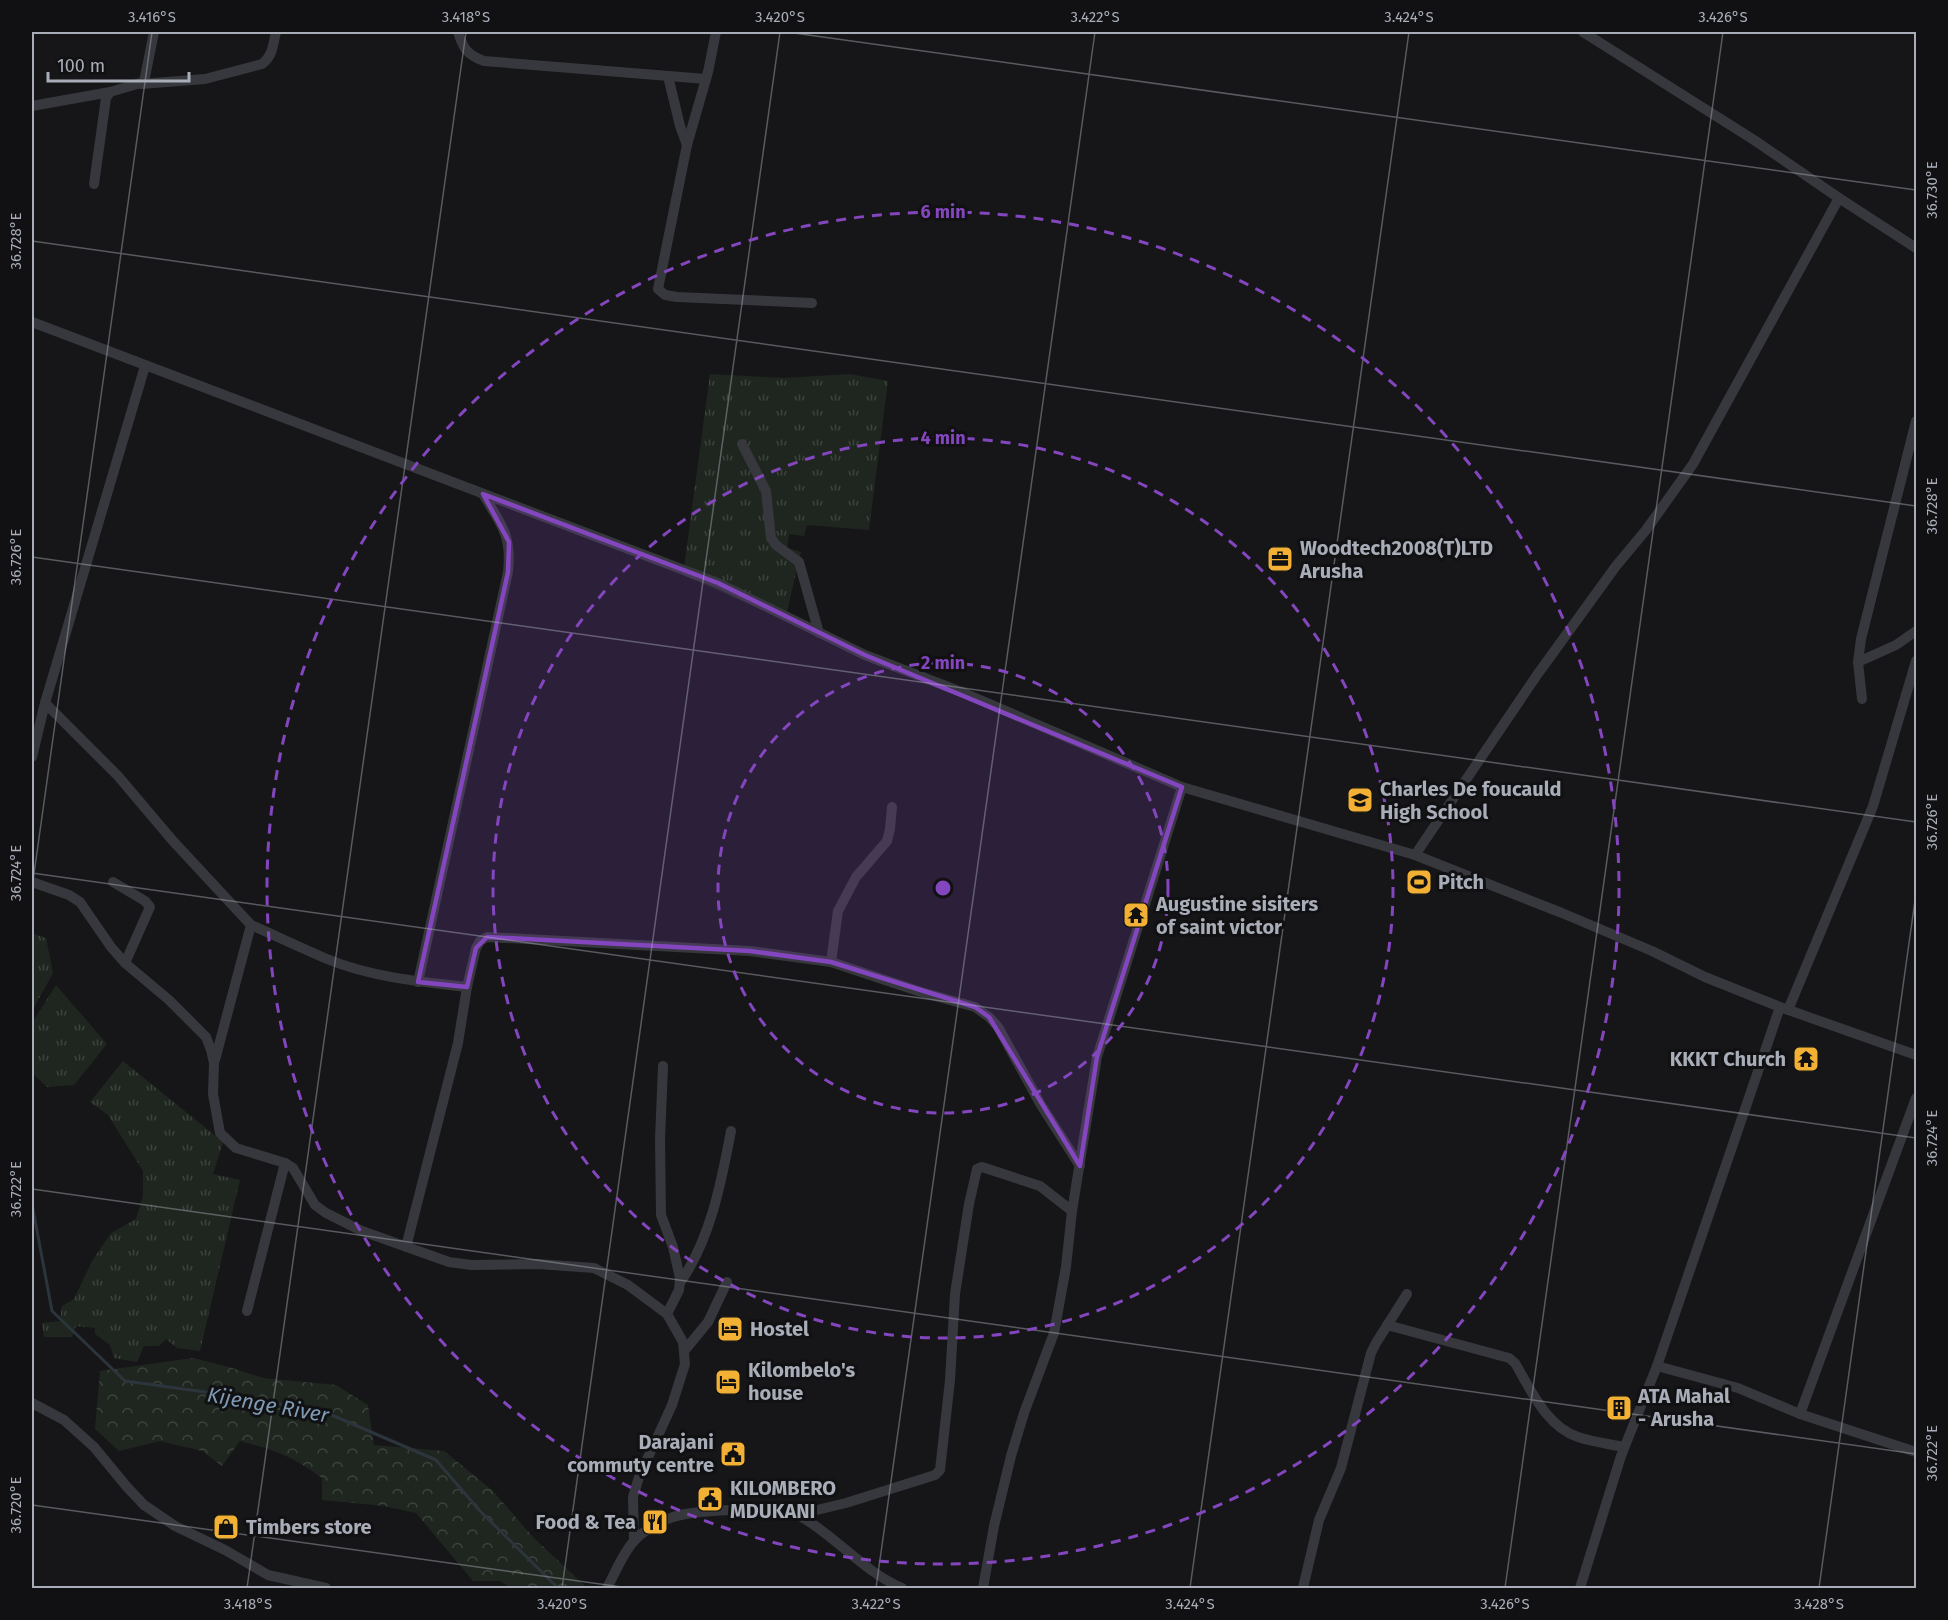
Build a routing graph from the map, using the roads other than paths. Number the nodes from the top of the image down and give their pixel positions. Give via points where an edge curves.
1 (154, 32) edge
2 (276, 32) edge
3 (458, 32) edge
4 (716, 32) edge
5 (1583, 32) edge
6 (668, 76) junction
7 (706, 79) junction
8 (141, 84) junction
9 (110, 92) junction
10 (32, 106) edge
11 (687, 145) junction
12 (94, 184) dead end
13 (1839, 198) junction
14 (1917, 248) edge
15 (812, 303) dead end
16 (32, 322) edge
17 (146, 366) junction
18 (1917, 421) edge
19 (742, 444) dead end
20 (483, 494) junction
21 (1917, 632) edge
22 (819, 633) junction
23 (1917, 660) edge
24 (1858, 662) junction
25 (1862, 699) dead end
26 (45, 703) junction
27 (32, 757) edge
28 (1182, 787) junction
29 (892, 807) dead end
30 (1415, 855) junction
31 (32, 882) edge
32 (113, 882) dead end
33 (251, 925) junction
34 (831, 962) junction
35 (125, 963) junction
36 (418, 982) junction
37 (467, 987) junction
38 (1784, 1009) junction
39 (1917, 1055) edge
40 (214, 1063) junction
41 (663, 1066) dead end
42 (1917, 1098) edge
43 (731, 1131) dead end
44 (285, 1163) junction
45 (1080, 1166) junction
46 (1072, 1211) junction
47 (405, 1247) junction
48 (727, 1282) dead end
49 (680, 1283) junction
50 (1407, 1294) dead end
51 (247, 1311) dead end
52 (667, 1314) junction
53 (1387, 1325) junction
54 (685, 1350) junction
55 (1657, 1366) junction
56 (32, 1404) edge
57 (1800, 1414) junction
58 (1624, 1447) junction
59 (1917, 1452) edge
60 (796, 1515) junction
61 (634, 1541) junction
62 (326, 1588) edge
63 (607, 1588) edge
64 (902, 1588) edge
65 (983, 1588) edge
66 (1304, 1588) edge
67 (1581, 1588) edge

1 - 8 street
2 - 8 street via 272,54 262,64 205,79
3 - 6 street via 466,52 483,61
4 - 7 street
5 - 13 street
6 - 7 street
6 - 11 street
7 - 11 street
8 - 9 street
9 - 10 street
9 - 12 street
11 - 15 street via 658,280 660,293
13 - 14 street
13 - 30 street via 1693,464 1537,675
16 - 17 street
17 - 20 street
17 - 26 street
18 - 24 street via 1874,582
19 - 22 street via 766,491 771,538 799,562
20 - 22 street via 718,583
20 - 36 street via 509,542 508,572
21 - 24 street
22 - 28 street
23 - 38 street via 1873,806
24 - 25 street
26 - 27 street
26 - 33 street via 118,776
28 - 30 street
28 - 45 street via 1097,1057
29 - 34 street via 887,841 856,877 838,911
30 - 38 street via 1562,913
31 - 35 street via 80,903
32 - 35 street via 150,907
33 - 36 street via 328,959
33 - 40 street
34 - 37 street via 750,951 488,937 476,948
34 - 45 street via 975,1007 990,1017
35 - 40 street via 206,1037
36 - 37 street
37 - 47 street via 458,1042
38 - 39 street
38 - 55 street
40 - 44 street via 213,1094 220,1133 236,1148
41 - 49 street via 661,1215 680,1270
42 - 57 street
43 - 49 street via 710,1221
44 - 47 street via 315,1205 326,1213
44 - 51 street
45 - 46 street
46 - 60 street via 1040,1186 979,1168 969,1204 955,1294 940,1470 852,1502
46 - 65 street via 1054,1333 1011,1455
47 - 52 street via 471,1265 594,1268 628,1285
48 - 54 street via 708,1323
49 - 52 street
50 - 53 street
52 - 54 street
53 - 58 street via 1509,1358 1556,1424 1578,1437
53 - 66 street via 1371,1353 1341,1468 1321,1511
54 - 61 street via 681,1381 633,1497
55 - 57 street via 1738,1388
55 - 58 street
56 - 62 street via 64,1420 94,1447 144,1505 175,1526 268,1575
57 - 59 street
58 - 67 street
60 - 61 street via 744,1510 676,1516
60 - 64 street via 879,1576
61 - 63 street

